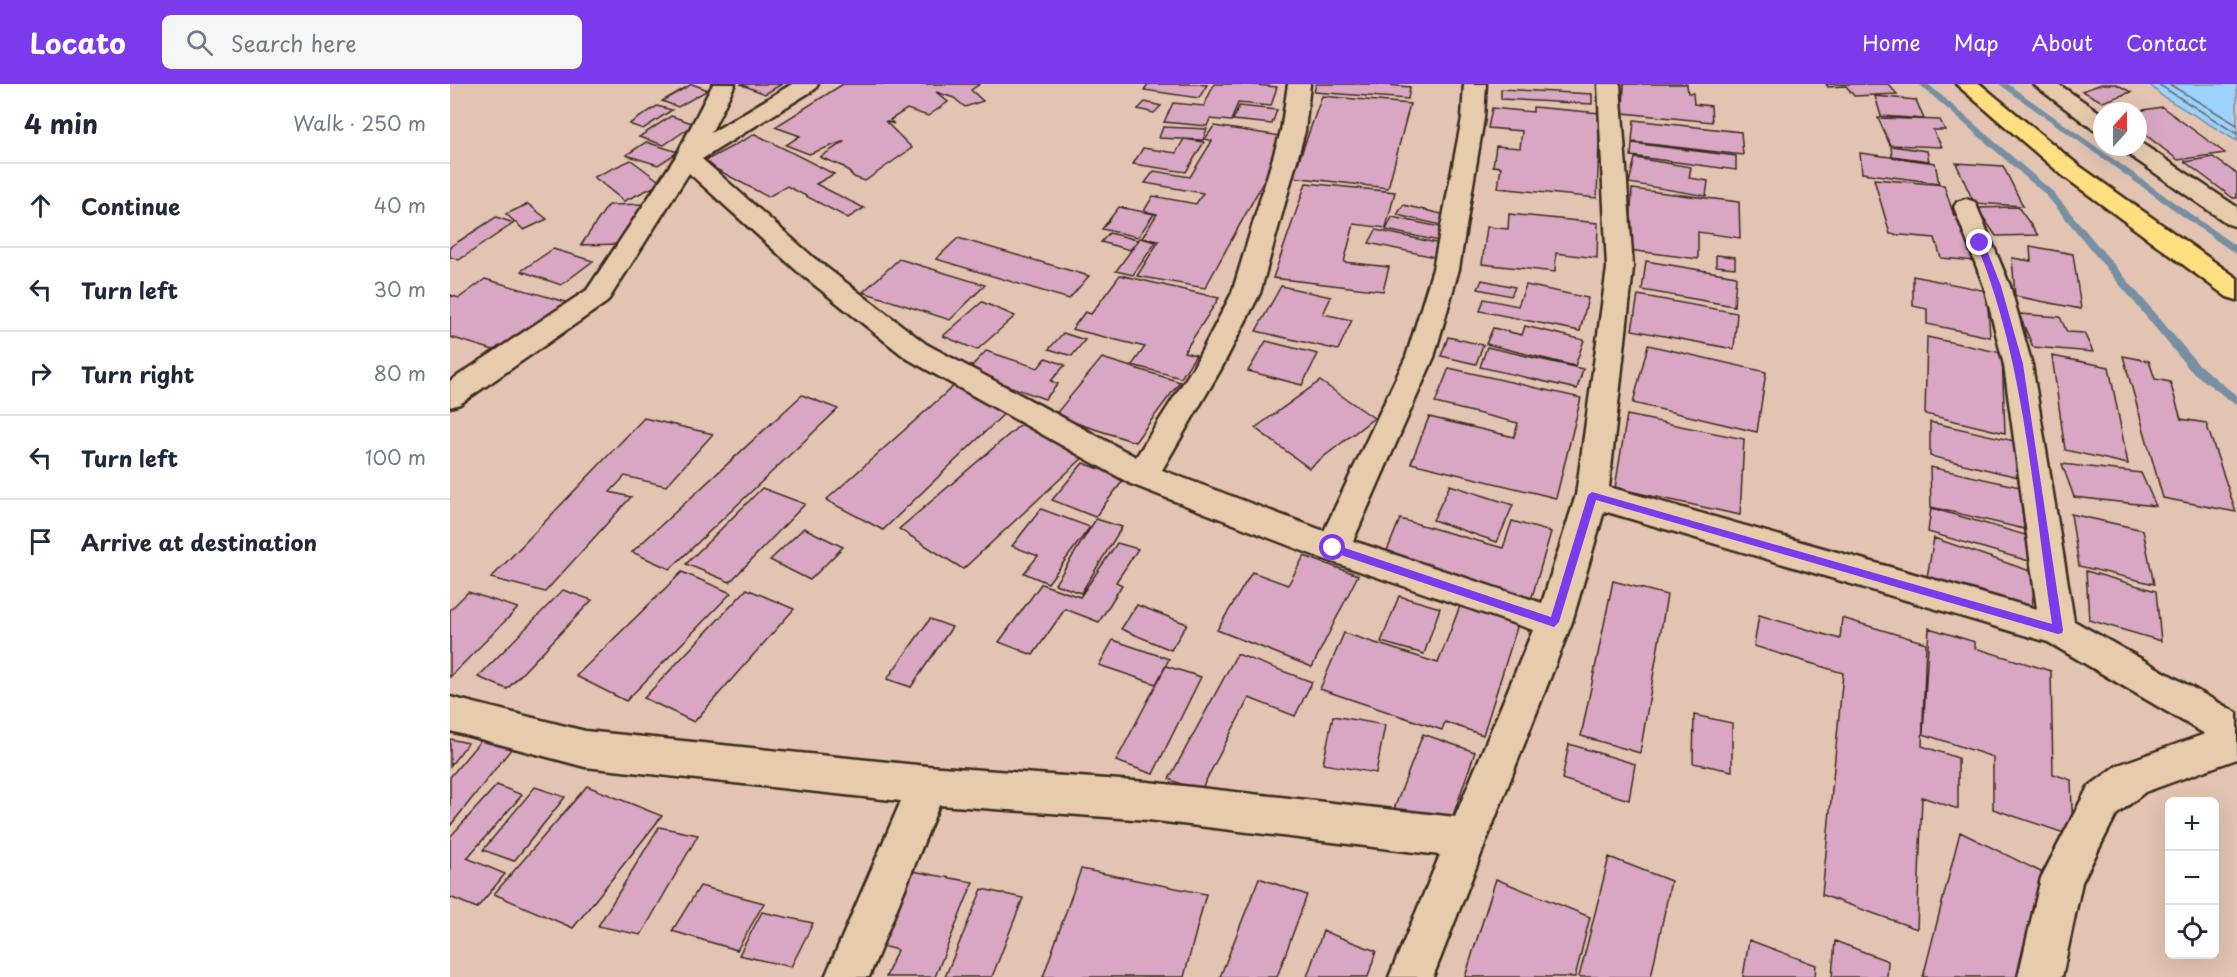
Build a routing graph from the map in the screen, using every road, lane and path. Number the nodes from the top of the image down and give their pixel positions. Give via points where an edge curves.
1 (724, 84) edge
2 (807, 84) edge
3 (1299, 84) edge
4 (1475, 84) edge
5 (1609, 84) edge
6 (1967, 84) edge
7 (2044, 84) edge
8 (2093, 119) edge
9 (2146, 156) edge
10 (687, 158) junction
11 (1966, 207) dead end
12 (2237, 219) edge
13 (2237, 291) edge
14 (450, 396) edge
15 (1142, 475) junction
16 (1592, 495) junction
17 (1333, 548) junction
18 (1554, 622) junction
19 (2058, 630) junction
20 (450, 714) edge
21 (2237, 733) edge
22 (2237, 741) edge
23 (927, 785) junction
24 (1466, 838) junction
25 (847, 977) edge
26 (1411, 977) edge
27 (2040, 977) edge

1 - 10 street
2 - 10 street
3 - 15 street via 1293,131 1246,293 1207,369
4 - 17 street via 1473,118 1446,269 1420,357
5 - 16 street via 1620,268
6 - 13 highway via 2070,170
7 - 8 street
9 - 12 street
10 - 14 street via 597,296
10 - 15 street via 805,264 916,351
11 - 19 street via 1997,286 2018,364
15 - 17 street
16 - 18 street
16 - 19 street
17 - 18 street
18 - 24 street
19 - 21 street
20 - 23 street via 585,749
22 - 27 street via 2132,778 2102,801 2062,878
23 - 24 street via 1148,801
23 - 25 street
24 - 26 street

